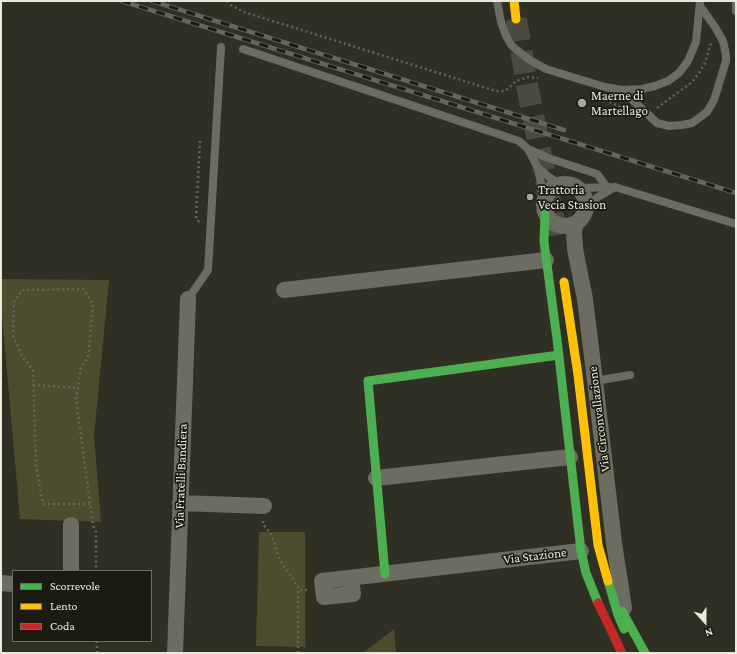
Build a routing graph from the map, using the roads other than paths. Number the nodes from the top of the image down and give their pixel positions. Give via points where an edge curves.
1 (497, 1) edge
2 (514, 1) edge
3 (736, 1) edge
4 (700, 4) edge
5 (736, 11) edge
6 (516, 19) tunnel mouth
7 (221, 47) dead end
8 (243, 49) dead end
9 (622, 90) junction
10 (528, 149) junction
11 (538, 168) junction
12 (561, 185) junction
13 (611, 187) junction
14 (577, 188) junction
15 (545, 207) junction
16 (586, 208) junction
17 (576, 224) junction
18 (736, 224) edge
19 (546, 260) junction
20 (563, 274) dead end
21 (284, 290) dead end
22 (188, 299) joint
23 (559, 355) junction
24 (630, 375) dead end
25 (595, 381) junction
26 (570, 457) junction
27 (376, 478) junction
28 (180, 503) junction
29 (264, 506) road end
30 (71, 525) dead end
31 (581, 551) junction
32 (71, 570) edge
33 (385, 574) junction
34 (1, 584) edge
35 (12, 584) edge
36 (323, 589) road end
37 (612, 597) junction
38 (625, 615) junction
39 (621, 652) edge
40 (175, 653) edge
41 (645, 653) edge

1 - 9 lane via 506,36 512,46 528,59 546,69
2 - 6 street
3 - 5 lane
4 - 9 lane via 696,42 688,61 679,73 655,86
4 - 9 lane via 723,41 726,55 714,100 707,112 692,123 669,126 657,123
7 - 22 lane via 208,270
8 - 10 lane via 519,141
10 - 11 lane
10 - 13 lane via 597,174
11 - 12 lane
11 - 15 lane
12 - 14 street
12 - 15 street via 547,193
13 - 14 lane
13 - 16 lane
13 - 18 lane
14 - 16 street via 584,197
15 - 17 street via 550,221 557,225 565,227
15 - 19 street
16 - 17 street
17 - 25 street, Via Circonvallazione via 575,249 585,299
19 - 21 street
19 - 23 street
20 - 37 street, Via Circonvallazione via 598,545
22 - 28 street, Via Fratelli Bandiera
23 - 26 street
23 - 27 street via 368,381
24 - 25 lane
25 - 38 street, Via Circonvallazione
26 - 27 street
26 - 31 street
27 - 33 street
28 - 29 street
28 - 40 street, Via Fratelli Bandiera
30 - 32 street
31 - 33 street, Via Stazione
31 - 39 street, Via Stazione via 586,573 599,606
33 - 36 street, Via Stazione via 322,581
34 - 35 street
37 - 38 street, Via Circonvallazione
37 - 39 street, Via Circonvallazione via 618,615
38 - 41 street, Via Circonvallazione

